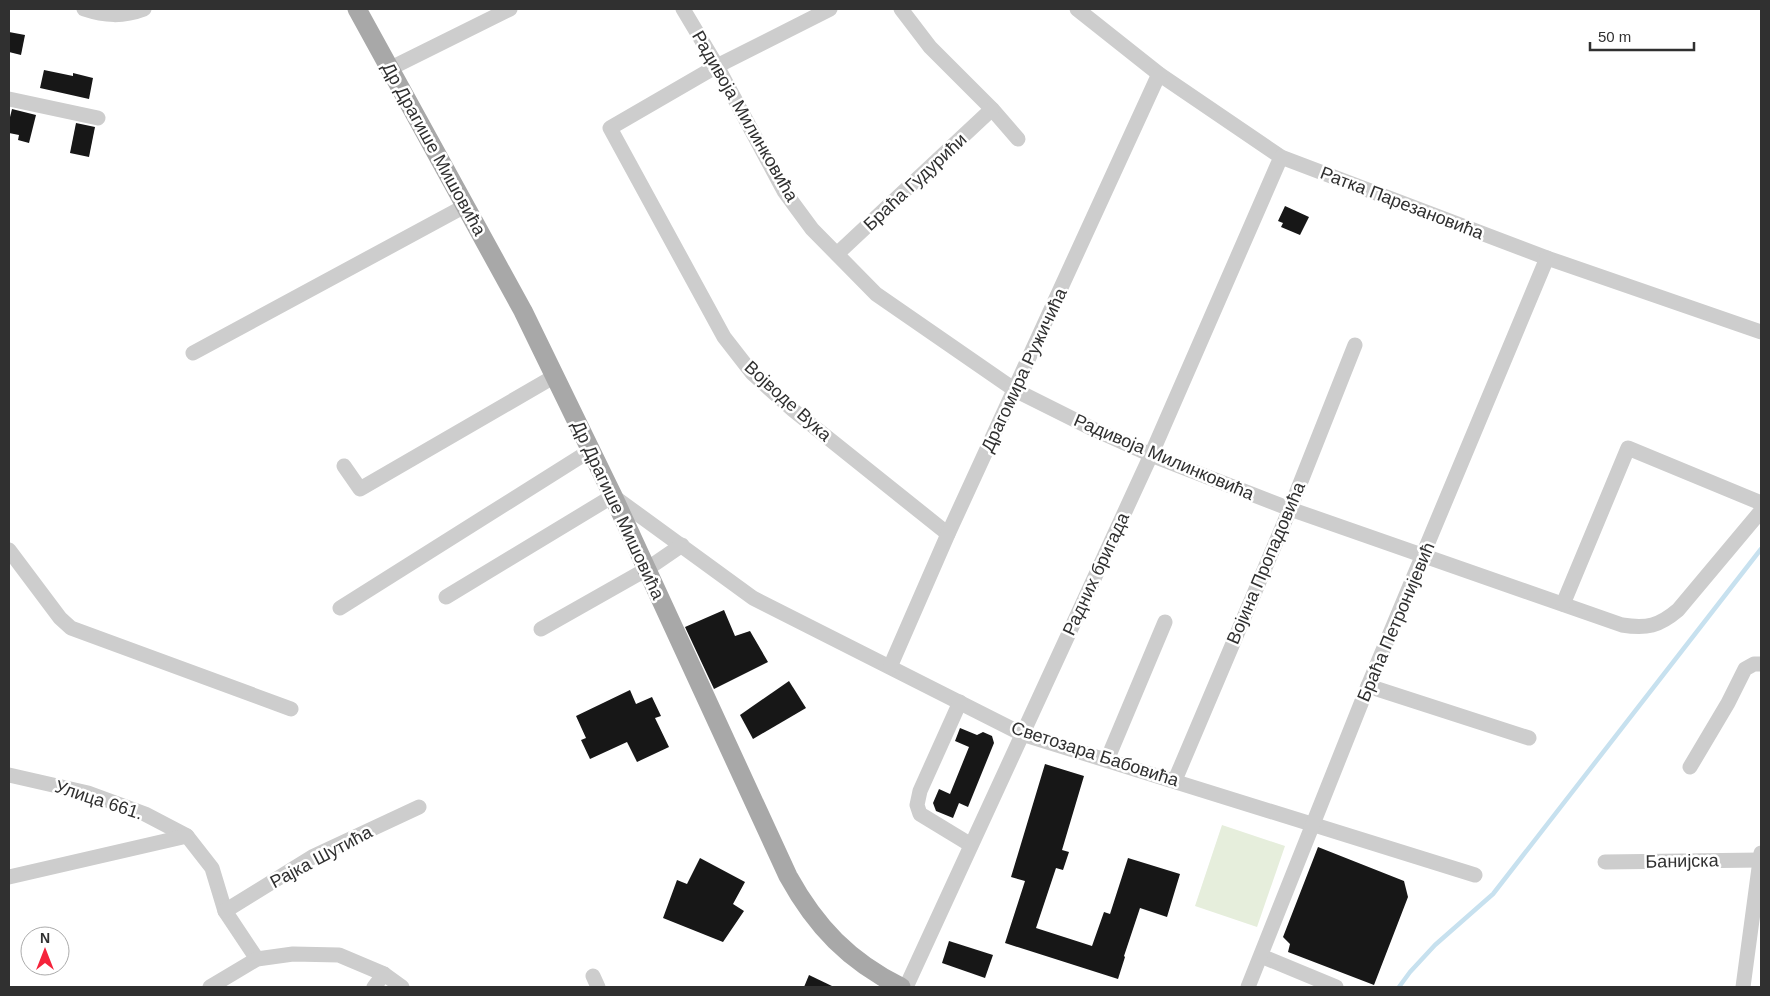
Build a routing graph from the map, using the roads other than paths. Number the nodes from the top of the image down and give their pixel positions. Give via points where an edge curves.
1 (84, 9) edge
2 (144, 9) edge
3 (357, 9) edge
4 (510, 9) edge
5 (684, 9) edge
6 (830, 9) edge
7 (901, 9) edge
8 (1077, 9) edge
9 (717, 66) junction
10 (389, 69) junction
11 (1159, 74) junction
12 (9, 99) edge
13 (992, 109) junction
14 (98, 118) dead end
15 (1018, 139) dead end
16 (1281, 157) junction
17 (465, 206) junction
18 (837, 254) junction
19 (1548, 258) junction
20 (1761, 332) edge
21 (1355, 345) dead end
22 (193, 353) dead end
23 (555, 376) junction
24 (1015, 390) junction
25 (591, 450) junction
26 (1151, 455) junction
27 (344, 466) dead end
28 (613, 496) junction
29 (1761, 503) edge
30 (1290, 509) junction
31 (1761, 511) edge
32 (948, 534) junction
33 (682, 545) junction
34 (9, 550) edge
35 (1423, 555) junction
36 (647, 569) junction
37 (446, 597) dead end
38 (1564, 604) junction
39 (340, 608) dead end
40 (1165, 622) dead end
41 (541, 629) dead end
42 (1761, 664) edge
43 (890, 667) junction
44 (1368, 686) junction
45 (960, 702) junction
46 (291, 709) dead end
47 (1022, 734) junction
48 (1529, 738) dead end
49 (1107, 760) junction
50 (1690, 767) dead end
51 (9, 775) edge
52 (1175, 780) junction
53 (419, 807) dead end
54 (1314, 825) junction
55 (186, 836) junction
56 (971, 845) junction
57 (1760, 857) edge
58 (1605, 862) dead end
59 (1475, 875) dead end
60 (9, 877) edge
61 (225, 911) junction
62 (1261, 956) junction
63 (257, 959) junction
64 (384, 974) junction
65 (1303, 981) edge
66 (210, 987) edge
67 (374, 987) edge
68 (402, 987) edge
69 (901, 987) edge
70 (906, 987) edge
71 (1248, 987) edge
72 (1336, 987) edge
73 (1743, 987) edge

1 - 2 street via 116,15
3 - 10 main road, Др Драгише Мишовића
4 - 10 street
5 - 9 street, Радивоја Милинковића
6 - 9 street
7 - 13 street via 930,47
8 - 11 street, Ратка Парезановића
9 - 18 street, Радивоја Милинковића via 784,191 812,229
9 - 32 street, Војводе Вука via 610,128 724,336 752,373 793,410
10 - 17 main road, Др Драгише Мишовића
11 - 16 street, Ратка Парезановића
11 - 24 street, Драгомира Ружичића
12 - 14 street
13 - 15 street
13 - 18 street, Браћа Гудурићи
16 - 19 street, Ратка Парезановића
16 - 26 street, Радних бригада
17 - 22 street
17 - 23 main road, Др Драгише Мишовића
18 - 24 street, Радивоја Милинковића via 876,294
19 - 20 street, Ратка Парезановића
19 - 35 street, Браћа Петронијевић
21 - 30 street, Војина Пропадовића
23 - 25 main road, Др Драгише Мишовића
23 - 27 street via 360,489
24 - 26 street, Радивоја Милинковића
24 - 32 street, Драгомира Ружичића
25 - 28 main road, Др Драгише Мишовића
25 - 39 street
26 - 30 street, Радивоја Милинковића
26 - 47 street, Радних бригада
28 - 33 street, Светозара Бабовића
28 - 36 main road, Др Драгише Мишовића
28 - 37 street
29 - 38 street via 1628,448
30 - 35 street, Радивоја Милинковића
30 - 52 street, Војина Пропадовића
31 - 38 street, Радивоја Милинковића via 1678,610 1664,621 1639,628
32 - 43 street, Драгомира Ружичића
33 - 36 street
33 - 43 street, Светозара Бабовића via 753,598
34 - 46 street via 71,628
35 - 38 street, Радивоја Милинковића
35 - 44 street, Браћа Петронијевић
36 - 41 street
36 - 69 main road, Др Драгише Мишовића via 799,895 844,950 870,970
40 - 49 street
42 - 50 street via 1745,669
43 - 45 street, Светозара Бабовића
44 - 48 street
44 - 54 street, Браћа Петронијевић
45 - 47 street, Светозара Бабовића
45 - 56 street via 920,791 917,805 920,814
47 - 49 street, Светозара Бабовића
47 - 56 street, Радних бригада
49 - 52 street, Светозара Бабовића
51 - 55 street, Улица 661. via 88,793 145,814
52 - 54 street, Светозара Бабовића
53 - 61 street, Рајка Шутића via 314,856
54 - 59 street, Светозара Бабовића
54 - 62 street, Браћа Петронијевић
55 - 60 street, Улица 661.
55 - 61 street, Улица 661. via 212,868
56 - 70 street, Радних бригада
57 - 58 street, Банијска
57 - 73 street
61 - 63 street, Улица 661.
62 - 65 street
62 - 71 street, Браћа Петронијевић
63 - 64 street via 293,954 339,955
63 - 66 street
64 - 67 street
64 - 68 street
65 - 72 street

